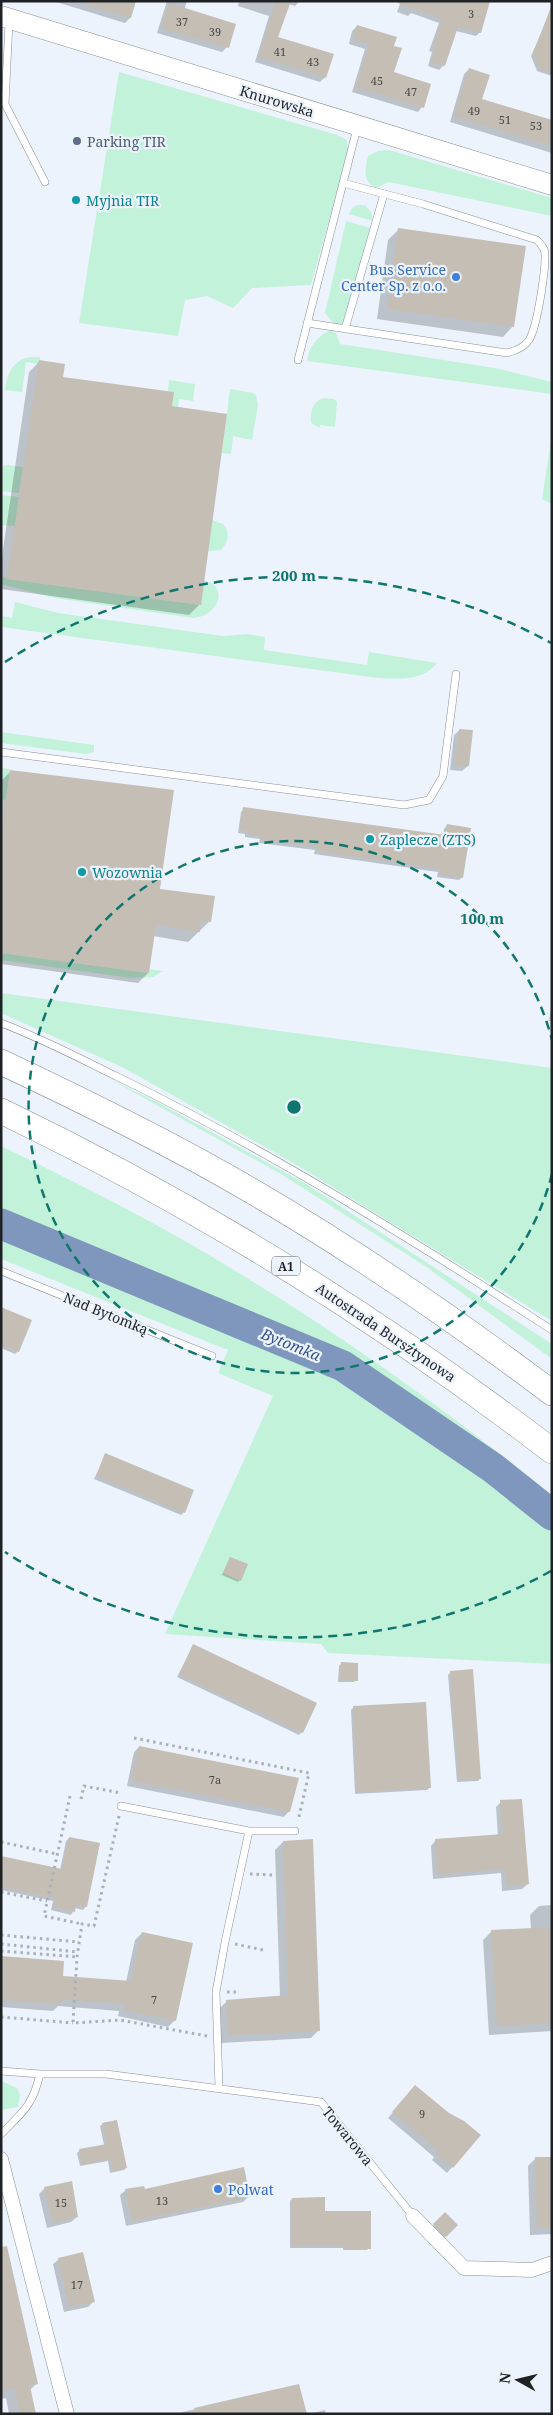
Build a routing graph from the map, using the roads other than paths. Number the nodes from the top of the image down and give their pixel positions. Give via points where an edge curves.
1 (5, 18) edge
2 (358, 125) junction
3 (44, 182) dead end
4 (343, 183) junction
5 (552, 185) edge
6 (384, 194) junction
7 (307, 323) junction
8 (345, 329) junction
9 (298, 360) dead end
10 (456, 674) dead end
11 (1, 752) edge
12 (1, 1022) edge
13 (1, 1062) edge
14 (1, 1111) edge
15 (1, 1271) edge
16 (552, 1330) edge
17 (212, 1356) dead end
18 (552, 1393) edge
19 (552, 1451) edge
20 (121, 1806) road end
21 (250, 1831) junction
22 (295, 1831) road end
23 (1, 2071) edge
24 (40, 2074) junction
25 (219, 2088) junction
26 (1, 2134) edge
27 (1, 2160) edge
28 (413, 2216) joint
29 (552, 2262) edge
30 (67, 2414) edge

1 - 2 street, Knurowska
1 - 3 lane via 5,104
2 - 4 lane
2 - 5 street, Knurowska
4 - 6 lane
4 - 7 lane
6 - 8 lane
6 - 8 lane via 537,240 544,248 545,262 536,324 529,340 518,350 507,353
7 - 8 lane
7 - 9 lane
10 - 11 lane via 443,776 429,800 404,805
12 - 16 lane via 173,1104 259,1151 354,1206
13 - 18 highway via 96,1108 257,1194 414,1294
14 - 19 highway, Autostrada Bursztynowa / A1 via 234,1234 399,1339
15 - 17 lane, Nad Bytomką
20 - 21 lane
21 - 22 lane
21 - 25 lane via 216,1992
23 - 24 lane, Towarowa
24 - 25 lane, Towarowa via 106,2074
24 - 26 lane via 28,2108
25 - 28 lane, Towarowa via 320,2102
27 - 30 street
28 - 29 street, Towarowa via 464,2268 532,2270

